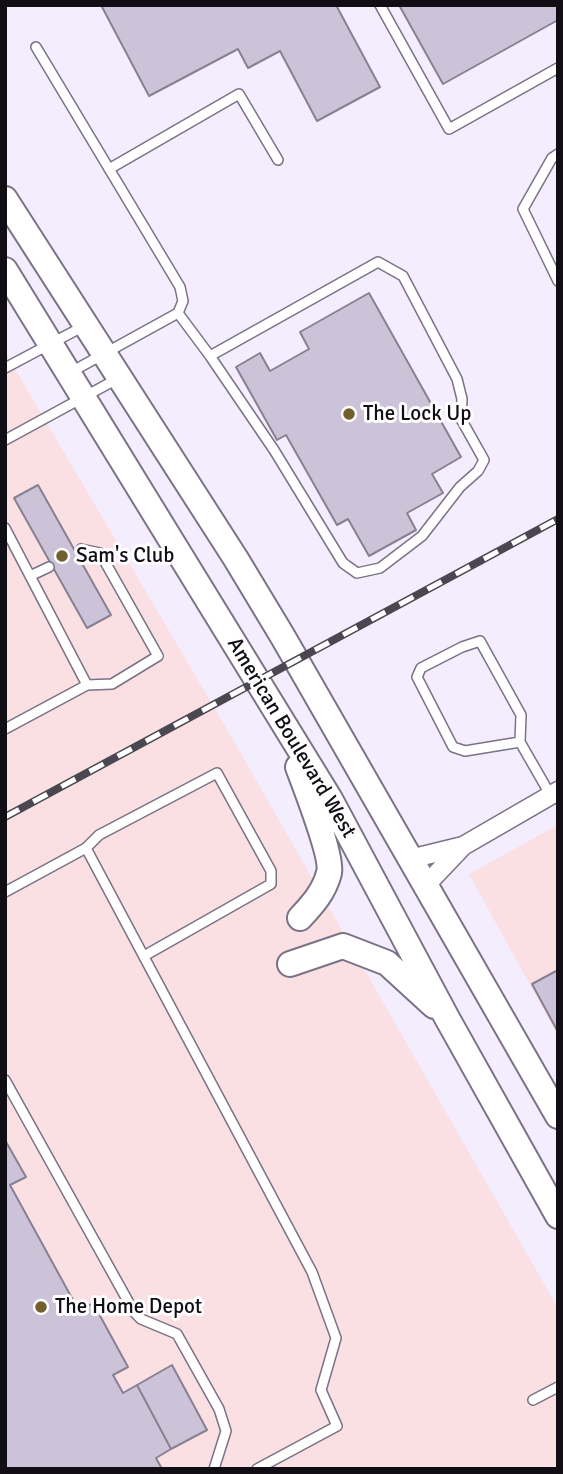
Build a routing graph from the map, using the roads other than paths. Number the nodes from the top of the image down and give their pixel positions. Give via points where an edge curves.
1 (380, 5) edge
2 (36, 47) dead end
3 (558, 68) edge
4 (558, 154) edge
5 (278, 160) dead end
6 (109, 169) junction
7 (5, 199) edge
8 (5, 270) edge
9 (558, 281) edge
10 (178, 313) junction
11 (86, 325) junction
12 (52, 345) junction
13 (104, 353) junction
14 (210, 356) junction
15 (5, 368) edge
16 (69, 372) junction
17 (120, 377) junction
18 (85, 397) junction
19 (5, 440) edge
20 (5, 528) edge
21 (81, 549) dead end
22 (49, 567) dead end
23 (30, 576) junction
24 (87, 685) junction
25 (280, 717) junction
26 (5, 729) edge
27 (520, 741) junction
28 (554, 793) edge
29 (463, 846) junction
30 (86, 848) junction
31 (410, 859) junction
32 (425, 886) junction
33 (5, 892) edge
34 (300, 918) dead end
35 (145, 956) junction
36 (290, 964) dead end
37 (447, 1018) junction
38 (5, 1080) edge
39 (558, 1116) edge
40 (558, 1216) edge
41 (558, 1387) edge
42 (533, 1400) dead end
43 (214, 1469) edge
44 (257, 1469) edge

1 - 3 lane via 449,129
2 - 6 lane
4 - 9 lane via 523,209
5 - 6 lane via 239,94
6 - 10 lane via 180,287 183,301
7 - 11 main road, American Boulevard West
8 - 12 main road, American Boulevard West
10 - 13 lane
10 - 14 lane
11 - 12 lane
11 - 13 main road, American Boulevard West
12 - 15 lane
12 - 16 main road, American Boulevard West
13 - 16 lane
13 - 17 main road, American Boulevard West
14 - 14 lane via 378,262 403,276 457,379 463,399 461,419 484,460 422,536 380,568 358,573 343,563
16 - 18 main road, American Boulevard West
17 - 18 lane
17 - 31 main road, American Boulevard West via 256,593
18 - 19 lane
18 - 25 main road, American Boulevard West
20 - 23 lane
21 - 24 lane via 100,553 158,656 112,684
22 - 23 lane
23 - 24 lane
24 - 26 lane
25 - 34 main road via 330,869 320,897
25 - 37 main road, American Boulevard West via 330,799
27 - 27 lane via 521,715 480,641 421,668 417,677 453,747 465,751
27 - 28 lane
28 - 29 street
29 - 31 street
29 - 32 street
30 - 33 lane
30 - 35 lane
30 - 35 lane via 99,835 217,773 271,871 271,884
31 - 32 main road, American Boulevard West
32 - 39 main road, American Boulevard West
35 - 44 lane via 312,1272 336,1338 321,1390 337,1426
36 - 37 main road via 343,946 387,963
37 - 40 main road, American Boulevard West
38 - 43 lane via 134,1312 177,1334 219,1409 226,1431
41 - 42 lane

